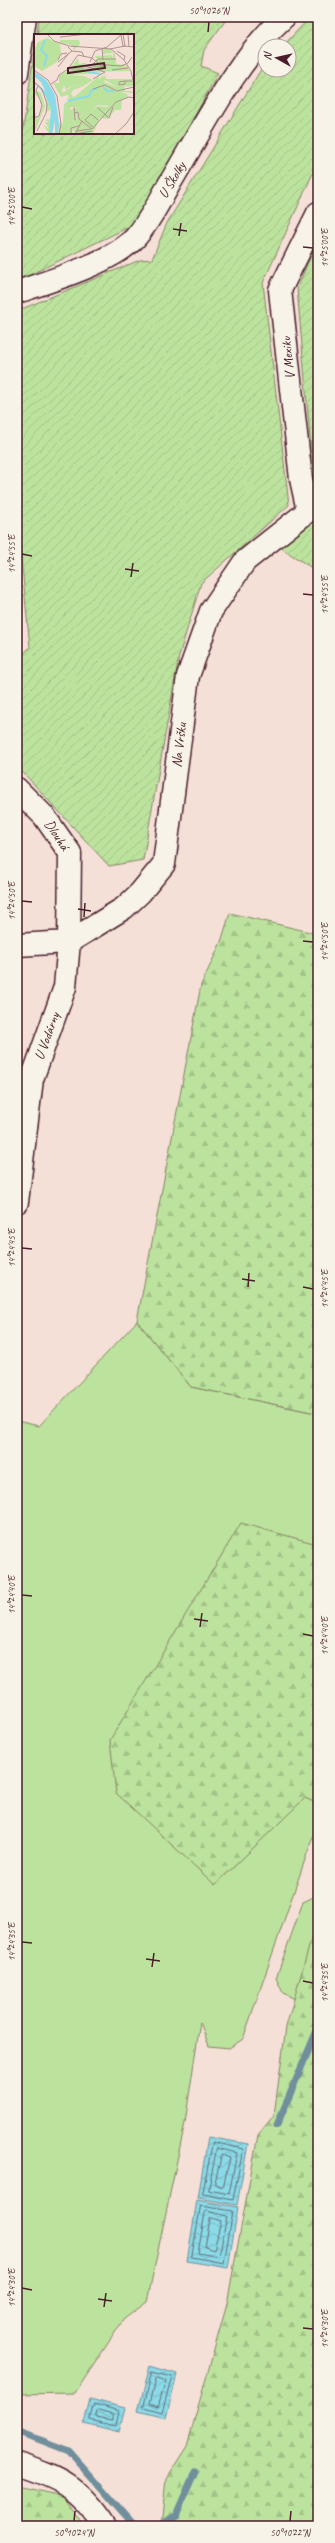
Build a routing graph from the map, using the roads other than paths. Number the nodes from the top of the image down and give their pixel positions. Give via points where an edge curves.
1 (25, 17) edge
2 (284, 17) edge
3 (18, 61) edge
4 (318, 213) edge
5 (17, 292) edge
6 (313, 505) edge
7 (17, 789) edge
8 (69, 942) junction
9 (17, 945) edge
10 (17, 1202) edge
11 (17, 2464) edge
12 (105, 2526) edge

1 - 3 street
2 - 5 street, U Školky via 267,32 226,91 152,214 134,238 109,256 57,279
4 - 6 street, V Mexiku via 280,290 301,479
6 - 8 street, Na Vršku via 245,561 211,612 188,676 164,864 124,908
7 - 8 street, Dlouhá via 44,816 70,852
8 - 9 street, Na Vršku
8 - 10 street, U Vodárny via 65,986 32,1078
11 - 12 street via 56,2477 80,2494

